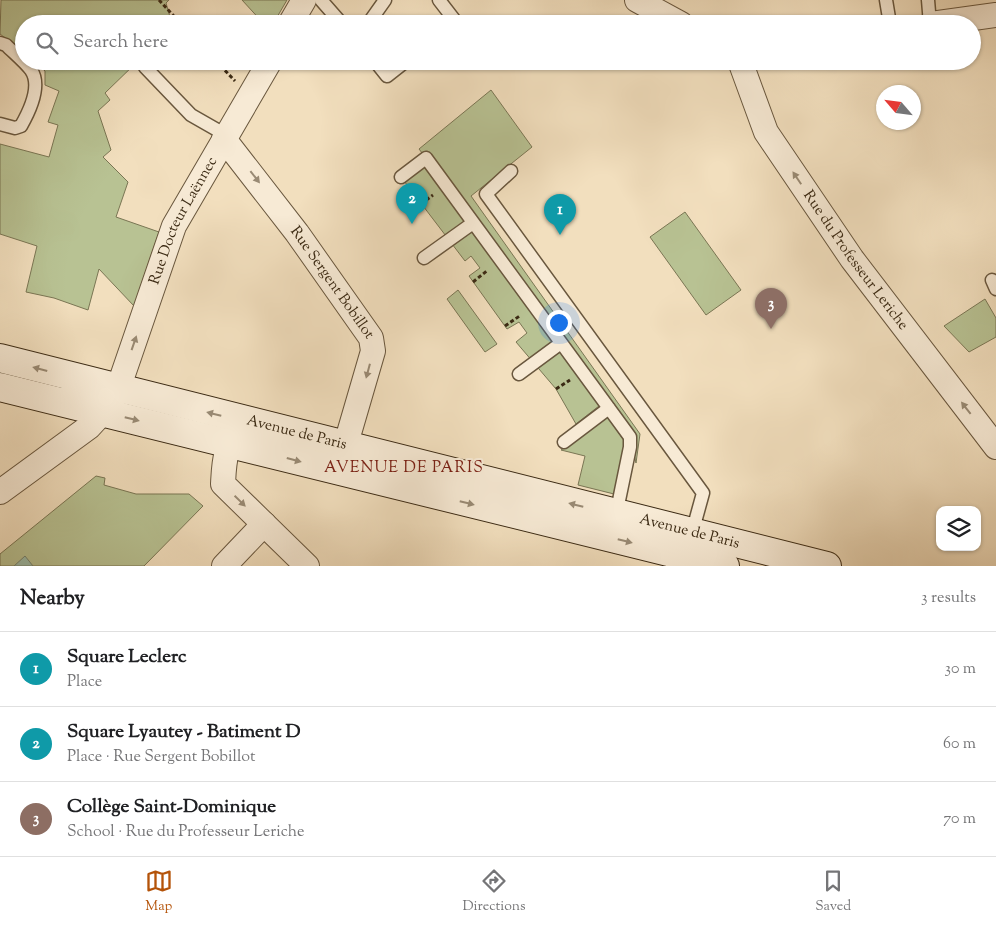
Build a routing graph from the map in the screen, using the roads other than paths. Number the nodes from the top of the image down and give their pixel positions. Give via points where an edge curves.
1 (304, 0) edge
2 (321, 0) edge
3 (385, 0) edge
4 (439, 0) edge
5 (637, 0) edge
6 (886, 0) edge
7 (928, 0) edge
8 (295, 15) edge
9 (334, 15) edge
10 (374, 15) edge
11 (451, 15) edge
12 (664, 15) edge
13 (888, 15) edge
14 (930, 15) edge
15 (996, 15) edge
16 (981, 17) edge
17 (0, 43) edge
18 (15, 54) edge
19 (31, 70) edge
20 (148, 70) edge
21 (265, 70) edge
22 (382, 70) edge
23 (395, 70) edge
24 (743, 70) edge
25 (0, 124) edge
26 (225, 137) junction
27 (511, 171) dead end
28 (401, 177) dead end
29 (473, 223) junction
30 (424, 258) dead end
31 (561, 343) junction
32 (0, 358) edge
33 (519, 374) dead end
34 (6, 388) edge
35 (118, 389) junction
36 (187, 407) junction
37 (608, 408) junction
38 (103, 412) junction
39 (564, 442) dead end
40 (230, 443) junction
41 (333, 443) junction
42 (996, 447) edge
43 (0, 492) edge
44 (420, 492) junction
45 (616, 515) junction
46 (264, 524) junction
47 (692, 533) junction
48 (711, 564) edge
49 (224, 566) edge
50 (307, 566) edge
51 (827, 566) edge

1 - 8 street
2 - 9 lane
3 - 10 lane
4 - 11 lane
5 - 12 street
6 - 13 lane
7 - 14 lane
15 - 16 street
17 - 18 lane
19 - 25 lane via 35,86 30,112 21,126 15,128
20 - 26 lane via 192,115
21 - 26 street, Rue Docteur Laënnec
22 - 23 lane via 387,76
42 -> 24 street, Rue du Professeur Leriche via 852,259 766,132
35 -> 26 street, Rue Docteur Laënnec via 174,226
26 -> 41 street, Rue Sergent Bobillot via 371,338 373,351
27 - 47 lane via 486,194 703,493
28 - 29 lane via 426,158
29 - 30 lane
29 - 31 lane
31 - 33 lane
31 - 37 lane
35 -> 32 main road, Avenue de Paris
34 - 35 street via 46,389 92,400 106,398
34 - 38 main road, Avenue de Paris
35 - 36 main road, Avenue de Paris
36 - 38 street via 170,409 124,399 114,401
41 -> 36 main road, Avenue de Paris
37 - 39 lane
37 - 45 lane via 630,437
38 -> 40 main road, Avenue de Paris
38 - 43 street via 89,427
40 - 41 street via 242,434
40 -> 44 main road, Avenue de Paris
40 -> 46 street via 223,484
41 - 44 street via 354,464
45 -> 41 main road, Avenue de Paris
44 -> 48 main road, Avenue de Paris
45 - 47 main road, Avenue de Paris
46 - 49 street
46 - 50 street
47 - 51 main road, Avenue de Paris

